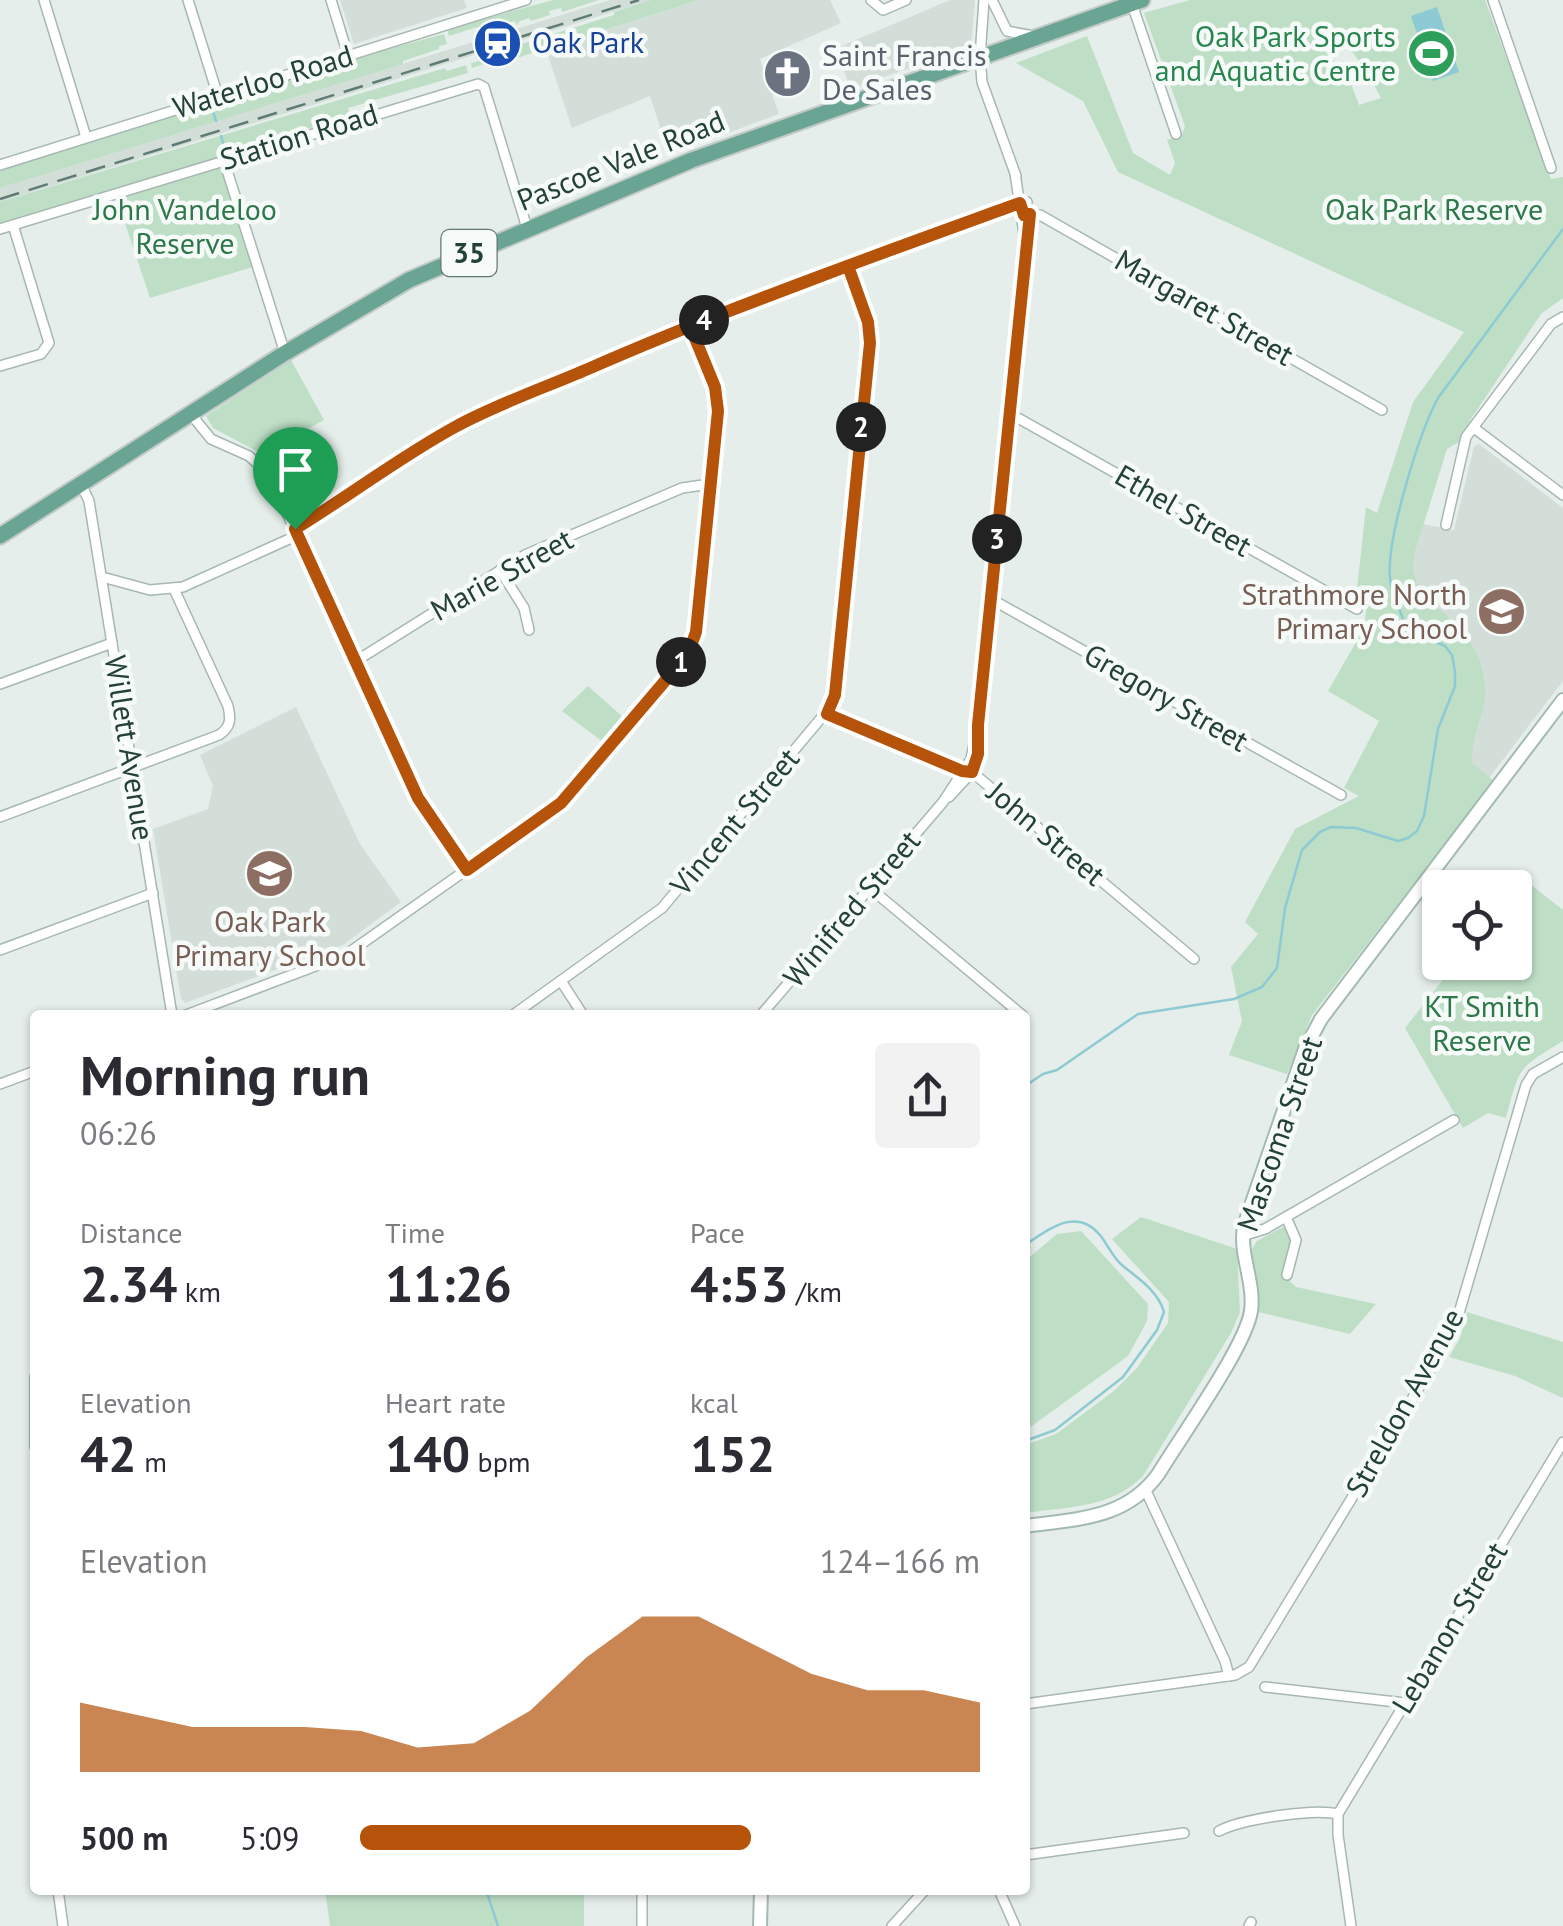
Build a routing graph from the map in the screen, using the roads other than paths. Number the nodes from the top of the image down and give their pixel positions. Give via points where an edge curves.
1 (44, 0) edge
2 (188, 0) edge
3 (331, 0) edge
4 (478, 0) edge
5 (526, 0) edge
6 (870, 0) edge
7 (906, 0) edge
8 (984, 0) edge
9 (992, 0) edge
10 (1493, 0) edge
11 (1137, 2) edge
12 (482, 14) junction
13 (1040, 36) junction
14 (348, 56) junction
15 (980, 58) junction
16 (218, 96) junction
17 (1176, 134) dead end
18 (86, 137) junction
19 (224, 161) junction
20 (0, 165) edge
21 (1551, 168) dead end
22 (1024, 202) junction
23 (1027, 215) junction
24 (13, 225) junction
25 (528, 228) junction
26 (0, 230) edge
27 (848, 266) junction
28 (1563, 317) edge
29 (690, 326) junction
30 (285, 353) junction
31 (0, 366) edge
32 (1382, 410) dead end
33 (190, 413) junction
34 (1010, 413) junction
35 (1474, 428) junction
36 (80, 484) junction
37 (710, 484) junction
38 (1563, 495) edge
39 (1446, 525) dead end
40 (296, 532) junction
41 (0, 536) edge
42 (500, 570) junction
43 (102, 577) junction
44 (174, 589) junction
45 (991, 599) junction
46 (1357, 610) dead end
47 (529, 630) dead end
48 (112, 643) junction
49 (356, 661) junction
50 (0, 684) edge
51 (1563, 700) edge
52 (827, 714) junction
53 (132, 768) junction
54 (967, 772) junction
55 (1341, 796) dead end
56 (0, 817) edge
57 (467, 870) junction
58 (870, 888) junction
59 (152, 894) junction
60 (0, 950) edge
61 (1194, 959) dead end
62 (558, 983) junction
63 (171, 1010) edge
64 (202, 1010) edge
65 (520, 1010) edge
66 (578, 1010) edge
67 (765, 1010) edge
68 (1016, 1010) edge
69 (1563, 1057) edge
70 (30, 1073) edge
71 (0, 1084) edge
72 (1454, 1120) dead end
73 (1286, 1217) junction
74 (1242, 1236) junction
75 (1287, 1275) dead end
76 (1563, 1442) edge
77 (1146, 1491) junction
78 (1030, 1525) edge
79 (1228, 1676) junction
80 (1265, 1687) dead end
81 (1030, 1703) edge
82 (1405, 1703) junction
83 (1338, 1814) junction
84 (1219, 1831) dead end
85 (1184, 1834) dead end
86 (1030, 1854) edge
87 (59, 1895) edge
88 (642, 1895) edge
89 (761, 1895) edge
90 (920, 1895) edge
91 (1001, 1895) edge
92 (63, 1926) edge
93 (642, 1926) edge
94 (760, 1926) edge
95 (892, 1926) edge
96 (1016, 1926) edge
97 (1351, 1926) edge

1 - 18 street
2 - 16 street
3 - 14 street
4 - 12 street
5 - 12 street, Waterloo Road
6 - 7 street via 882,10
8 - 15 street
9 - 13 street via 1006,31
10 - 21 street
11 - 13 main road, Pascoe Vale Road / 35
11 - 17 street
12 - 14 street, Waterloo Road
13 - 15 main road, Pascoe Vale Road / 35
14 - 16 street, Waterloo Road
15 - 22 street via 982,82
15 - 25 main road, Pascoe Vale Road / 35 via 692,160
16 - 18 street, Waterloo Road
18 - 20 street, Waterloo Road
19 - 24 street, Station Road
19 - 25 street, Station Road via 476,84 484,87
19 - 30 street
22 - 23 street
22 - 27 street
23 - 32 street, Margaret Street via 1040,215
23 - 34 street
24 - 26 street, Station Road
24 - 31 street via 49,343 41,354
25 - 30 main road, Pascoe Vale Road / 35 via 409,280
27 - 29 street
27 - 52 street, Vincent Street via 870,343 835,695
28 - 35 street
29 - 37 street via 717,397
29 - 40 street via 452,428
30 - 33 main road, Pascoe Vale Road / 35
33 - 36 main road, Pascoe Vale Road / 35
33 - 40 street via 208,437 249,456 269,474
34 - 45 street
34 - 46 street, Ethel Street
35 - 38 street
35 - 39 street via 1466,437
36 - 41 main road, Pascoe Vale Road / 35
36 - 43 street, Willett Avenue
37 - 42 street, Marie Street via 682,488
37 - 57 street via 696,632 688,654 561,803
40 - 44 street
40 - 49 street
42 - 47 street via 524,608
42 - 49 street, Marie Street
43 - 44 street
43 - 48 street, Willett Avenue
44 - 53 street via 228,706 230,724 219,735
45 - 54 street via 978,754
45 - 55 street, Gregory Street
48 - 50 street
48 - 53 street, Willett Avenue
49 - 57 street via 418,798
51 - 74 main road, Mascoma Street via 1321,1019
52 - 54 street, John Street
52 - 62 street, Vincent Street via 662,908
53 - 56 street
53 - 59 street, Willett Avenue
54 - 58 street, Winifred Street
54 - 61 street, John Street
57 - 64 street via 347,954
58 - 67 street, Winifred Street
58 - 68 street
59 - 60 street
59 - 63 street, Willett Avenue
62 - 65 street, Vincent Street
62 - 66 street
69 - 79 street, Streldon Avenue via 1526,1085 1454,1330 1255,1658 1245,1672
70 - 71 street
72 - 73 street
73 - 74 street
73 - 75 street via 1296,1240
74 - 77 main road, Mascoma Street via 1251,1300 1246,1328
76 - 82 street, Lebanon Street
77 - 78 main road, Mascoma Street via 1108,1514
77 - 79 street
79 - 81 street
80 - 82 street
82 - 83 street, Lebanon Street
83 - 84 street
83 - 97 street
85 - 86 street
87 - 92 street
88 - 93 street
89 - 94 main road
90 - 95 street
91 - 96 street

